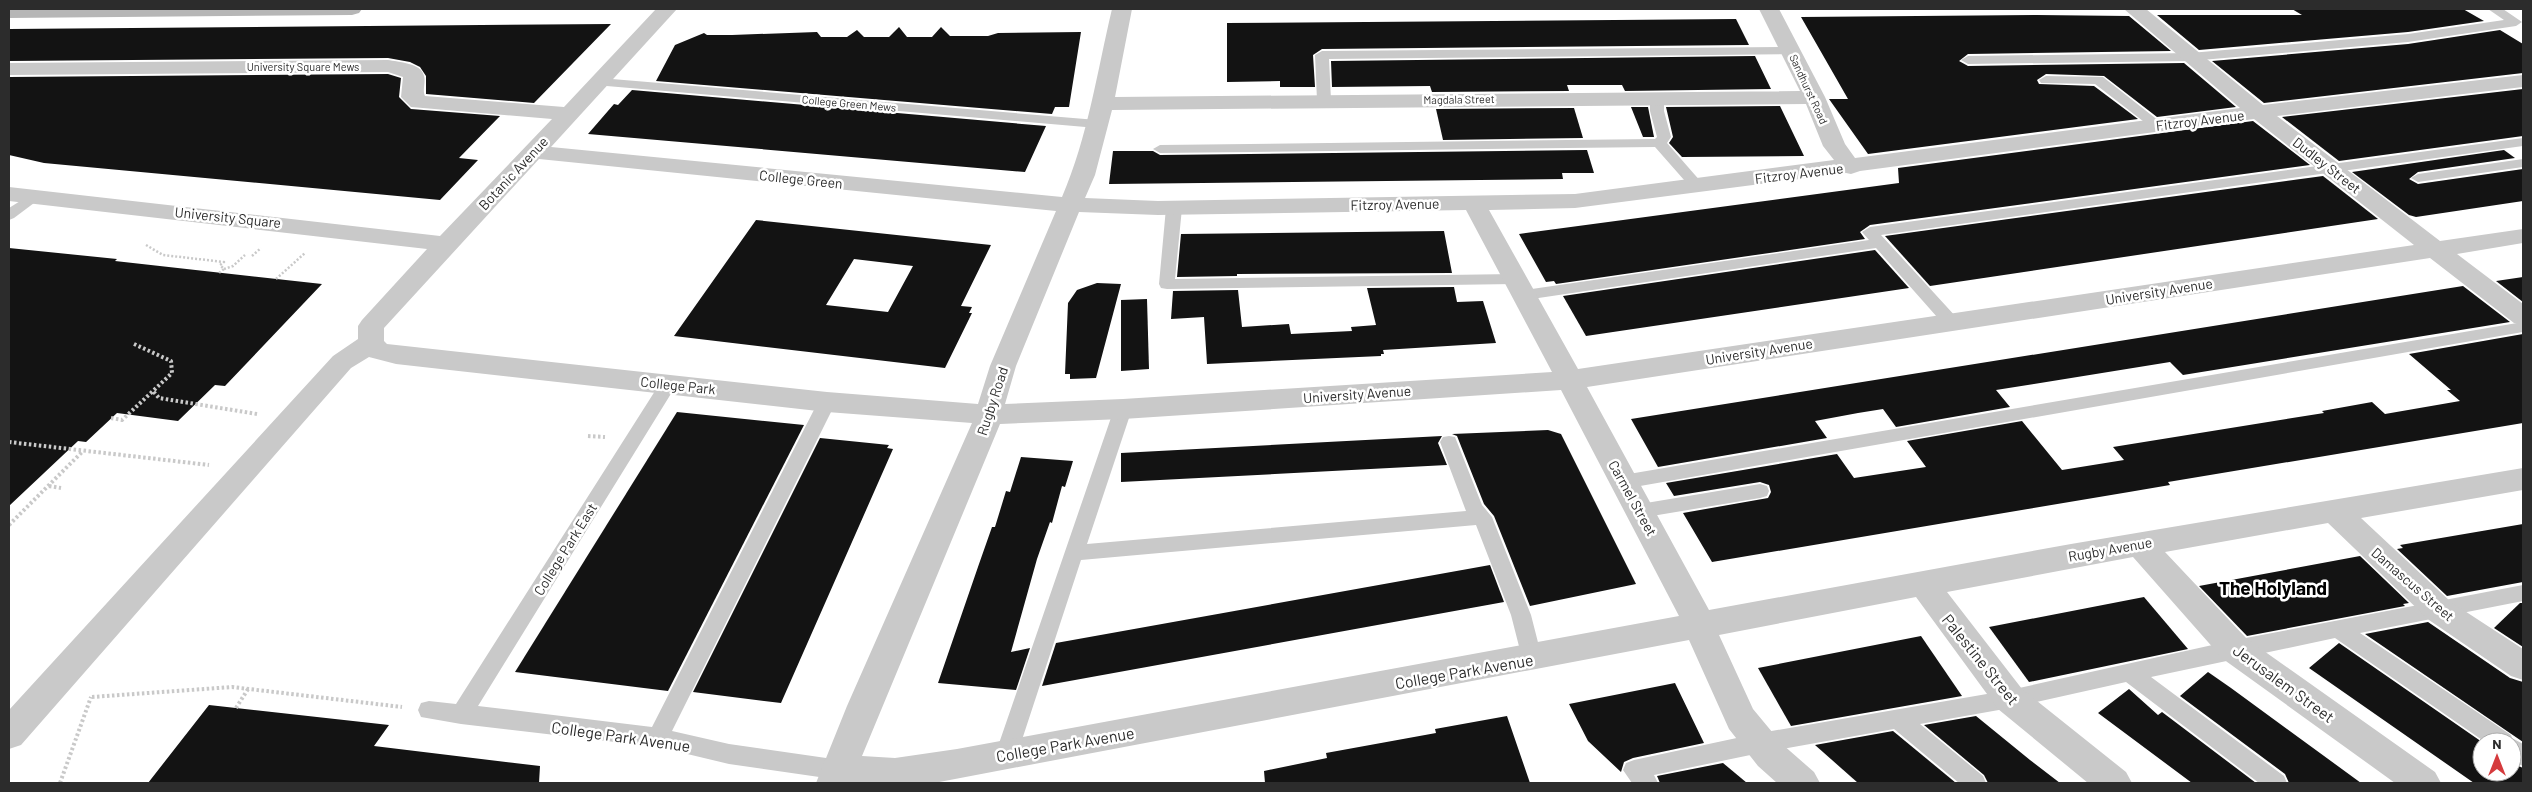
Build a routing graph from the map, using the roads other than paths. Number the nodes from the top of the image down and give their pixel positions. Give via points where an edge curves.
1 (352, 9) edge
2 (667, 9) edge
3 (1122, 9) edge
4 (1769, 9) edge
5 (2134, 9) edge
6 (2494, 9) edge
7 (9, 12) edge
8 (1791, 51) junction
9 (2190, 57) junction
10 (1968, 60) dead end
11 (9, 69) edge
12 (2046, 80) dead end
13 (2523, 81) edge
14 (600, 82) junction
15 (1814, 97) junction
16 (1657, 98) junction
17 (1324, 100) junction
18 (2258, 112) junction
19 (570, 114) junction
20 (1100, 114) junction
21 (2157, 125) junction
22 (2523, 142) edge
23 (1659, 143) junction
24 (1160, 149) dead end
25 (2462, 150) junction
26 (532, 152) junction
27 (2523, 163) edge
28 (1851, 167) junction
29 (2329, 167) junction
30 (2488, 168) junction
31 (2418, 178) dead end
32 (1697, 186) junction
33 (9, 194) edge
34 (33, 197) junction
35 (1474, 202) junction
36 (1070, 205) junction
37 (1174, 208) junction
38 (9, 215) edge
39 (2523, 236) edge
40 (1880, 243) junction
41 (447, 244) junction
42 (2435, 249) junction
43 (1520, 287) junction
44 (2523, 317) edge
45 (1951, 322) junction
46 (2523, 327) edge
47 (371, 343) junction
48 (1569, 380) junction
49 (668, 384) junction
50 (827, 402) junction
51 (1123, 409) junction
52 (989, 415) junction
53 (1449, 442) dead end
54 (2522, 480) edge
55 (1623, 482) junction
56 (1760, 491) dead end
57 (2334, 511) junction
58 (1640, 512) junction
59 (1482, 517) junction
60 (2138, 544) junction
61 (1074, 553) junction
62 (1924, 585) junction
63 (2523, 593) edge
64 (2440, 611) junction
65 (1698, 627) junction
66 (2339, 630) junction
67 (2235, 649) junction
68 (1532, 658) junction
69 (2523, 666) edge
70 (2130, 673) junction
71 (2010, 699) junction
72 (429, 710) road end
73 (461, 715) junction
74 (1897, 718) junction
75 (2487, 732) edge
76 (9, 734) edge
77 (658, 737) junction
78 (1760, 743) junction
79 (1006, 755) junction
80 (837, 777) edge
81 (1648, 783) edge
82 (1802, 783) edge
83 (1975, 783) edge
84 (2114, 783) edge
85 (2276, 783) edge
86 (2423, 783) edge

1 - 7 street
2 - 14 street, Botanic Avenue
3 - 20 street, Rugby Road
4 - 8 street, Sandhurst Road
5 - 9 street, Dudley Street
6 - 9 lane via 2516,22 2408,38
8 - 15 street, Sandhurst Road
8 - 17 lane via 1322,55
9 - 10 lane
9 - 18 street, Dudley Street
11 - 19 street, University Square Mews via 388,66 414,75 412,97 420,102
12 - 21 lane via 2098,80
13 - 18 street, Fitzroy Avenue
14 - 19 street, Botanic Avenue
14 - 20 lane, College Green Mews
15 - 16 street, Magdala Street
15 - 28 street, Sandhurst Road via 1834,146
16 - 17 street, Magdala Street
16 - 23 lane via 1664,137
17 - 20 street, Magdala Street
18 - 21 street, Fitzroy Avenue
18 - 29 street, Dudley Street
19 - 26 street, Botanic Avenue
20 - 36 street, Rugby Road via 1083,175
21 - 28 street, Fitzroy Avenue
22 - 25 lane
23 - 24 lane
23 - 32 lane
25 - 29 lane
25 - 30 lane
26 - 36 street, College Green
26 - 41 street, Botanic Avenue
27 - 30 lane
28 - 32 street, Fitzroy Avenue
29 - 40 lane via 1870,232
29 - 42 street, Dudley Street
30 - 31 lane
32 - 35 street, Fitzroy Avenue via 1575,201
33 - 34 street, University Square
34 - 38 lane
34 - 41 street, University Square
35 - 37 street, Fitzroy Avenue
35 - 43 street, Carmel Street
36 - 37 street, Fitzroy Avenue
36 - 52 street, Rugby Road via 1003,366
37 - 43 lane via 1167,284
39 - 42 street, University Avenue
40 - 43 lane
40 - 45 lane
41 - 47 street, Botanic Avenue via 371,326
42 - 44 street, Dudley Street
42 - 45 street, University Avenue
43 - 48 street, Carmel Street
45 - 48 street, University Avenue
46 - 55 lane
47 - 49 street, College Park via 378,350 396,355
47 - 76 street via 342,362
48 - 51 street, University Avenue
48 - 55 street, Carmel Street
49 - 50 street, College Park
49 - 73 lane, College Park East
50 - 52 street, College Park
50 - 77 lane
51 - 52 street, University Avenue
51 - 61 lane
52 - 80 street, Rugby Road via 864,706
53 - 59 lane via 1474,508
54 - 57 street, Rugby Avenue
55 - 58 street, Carmel Street
56 - 58 lane
57 - 60 street, Rugby Avenue
57 - 64 street, Damascus Street
58 - 65 street, Carmel Street via 1692,606
59 - 61 lane
59 - 68 lane via 1521,615
60 - 62 street, Rugby Avenue
60 - 67 street, Jerusalem Street
61 - 79 lane
62 - 65 street, Rugby Avenue
62 - 71 street, Palestine Street
63 - 64 lane
64 - 66 lane
64 - 69 street, Damascus Street
65 - 68 street, College Park Avenue
65 - 78 street, Carmel Street via 1741,719
66 - 67 lane
66 - 75 lane
67 - 70 lane
67 - 86 street, Jerusalem Street
68 - 79 street, College Park Avenue
70 - 71 lane
70 - 85 lane
71 - 74 lane
71 - 84 street, Palestine Street
72 - 73 lane, College Park Avenue
73 - 77 lane, College Park Avenue
74 - 78 lane
74 - 83 lane
77 - 80 lane, College Park Avenue
78 - 81 lane via 1634,770
78 - 82 street, Carmel Street
79 - 80 street, College Park Avenue via 896,774

